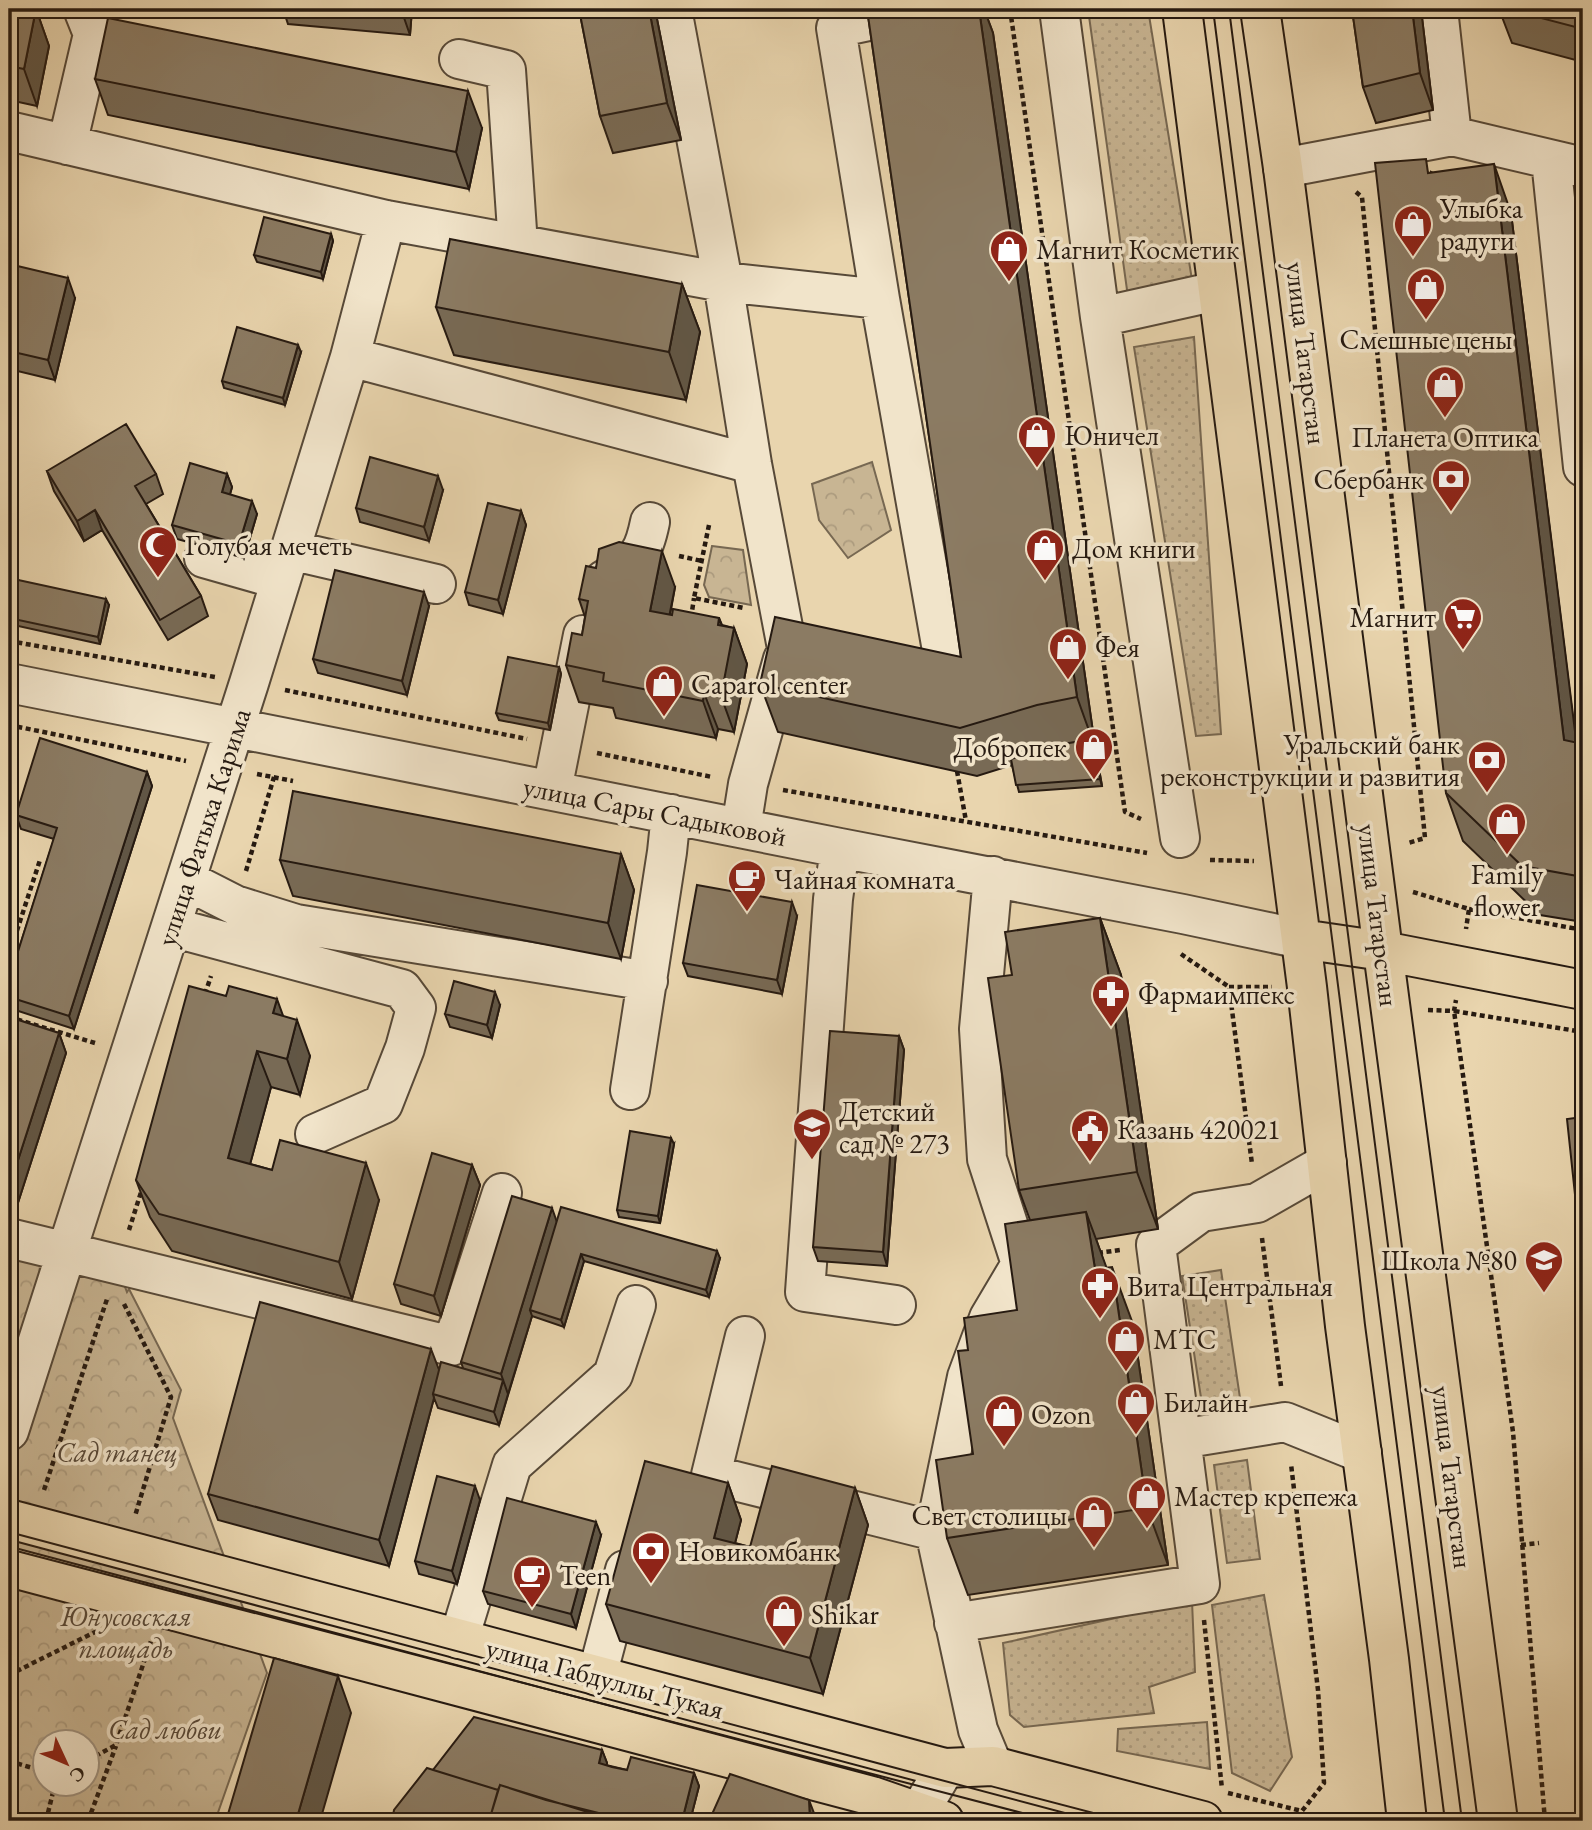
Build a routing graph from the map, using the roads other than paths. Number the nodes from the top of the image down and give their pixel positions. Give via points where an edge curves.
1 (83, 9) edge
2 (673, 9) edge
3 (925, 9) edge
4 (1059, 9) edge
5 (1182, 9) edge
6 (1260, 9) edge
7 (1438, 9) edge
8 (459, 59) dead end
9 (9, 131) edge
10 (1452, 136) junction
11 (67, 145) junction
12 (1567, 163) edge
13 (1300, 165) junction
14 (386, 220) junction
15 (518, 245) junction
16 (723, 282) junction
17 (1217, 291) junction
18 (880, 299) junction
19 (1100, 317) junction
20 (350, 357) junction
21 (752, 464) junction
22 (1583, 467) edge
23 (650, 522) dead end
24 (204, 558) dead end
25 (285, 565) junction
26 (436, 584) dead end
27 (787, 648) junction
28 (826, 654) edge
29 (880, 663) edge
30 (9, 684) edge
31 (235, 727) junction
32 (552, 790) junction
33 (671, 814) junction
34 (741, 828) junction
35 (1180, 838) road end
36 (840, 848) junction
37 (993, 876) junction
38 (186, 880) junction
39 (171, 927) junction
40 (1301, 939) junction
41 (1383, 951) junction
42 (648, 981) junction
43 (1583, 990) edge
44 (630, 1090) dead end
45 (315, 1133) dead end
46 (1327, 1163) junction
47 (502, 1193) dead end
48 (9, 1238) edge
49 (66, 1253) junction
50 (636, 1305) dead end
51 (896, 1305) dead end
52 (745, 1336) dead end
53 (9, 1431) edge
54 (1181, 1439) junction
55 (1362, 1453) junction
56 (9, 1519) edge
57 (935, 1531) junction
58 (632, 1544) edge
59 (9, 1567) edge
60 (954, 1623) junction
61 (459, 1639) junction
62 (597, 1676) junction
63 (993, 1766) junction
64 (945, 1768) junction
65 (1212, 1806) edge
66 (926, 1818) edge
67 (1407, 1821) edge
68 (1498, 1821) edge

1 - 11 street via 93,34
2 - 16 street
3 - 18 street via 836,27
4 - 19 street
5 - 17 main road
6 - 13 main road, улица Татарстан
7 - 10 street
8 - 15 street via 506,70
9 - 11 street
10 - 12 street
10 - 13 street
11 - 14 street
12 - 22 street
13 - 41 main road, улица Татарстан
14 - 15 street
14 - 20 street, улица Фатыха Карима
15 - 16 street
16 - 18 street
16 - 21 street
17 - 19 street
17 - 40 main road
18 - 29 street via 946,673
19 - 35 street
20 - 21 street
20 - 25 street, улица Фатыха Карима
21 - 27 street
23 - 32 street via 638,557 600,584 590,600
24 - 25 street
25 - 26 street
25 - 31 street, улица Фатыха Карима
27 - 28 street
27 - 34 street via 748,784
30 - 31 street, улица Сары Садыковой
31 - 32 street, улица Сары Садыковой
31 - 38 street, улица Фатыха Карима
32 - 33 street, улица Сары Садыковой
33 - 34 street, улица Сары Садыковой
33 - 42 street
34 - 36 street, улица Сары Садыковой
36 - 37 street, улица Сары Садыковой
36 - 51 street via 805,1292
37 - 40 street, улица Сары Садыковой
37 - 57 street via 979,1030 987,1160 1021,1264 989,1318 967,1377
38 - 39 street, улица Фатыха Карима
38 - 42 street via 235,905 296,925
39 - 45 street via 402,989 416,1008 383,1104
39 - 49 street, улица Фатыха Карима
40 - 41 main road
40 - 46 main road
41 - 43 main road
41 - 68 main road, улица Татарстан
42 - 44 street
46 - 54 street via 1257,1203 1201,1212 1156,1245
46 - 55 main road
47 - 49 street via 452,1346 115,1274
48 - 49 street
49 - 53 street, улица Фатыха Карима
50 - 61 street via 613,1375 512,1465
52 - 57 street via 711,1475
54 - 55 street via 1285,1422
54 - 60 street via 1200,1584
55 - 67 main road
56 - 61 main road, улица Габдуллы Тукая
57 - 60 street
58 - 62 street
59 - 66 main road, улица Габдуллы Тукая via 872,1796
60 - 63 street via 978,1730
61 - 62 main road, улица Габдуллы Тукая
62 - 64 main road, улица Габдуллы Тукая
63 - 64 main road, улица Габдуллы Тукая
63 - 65 main road, улица Габдуллы Тукая
64 - 66 street

